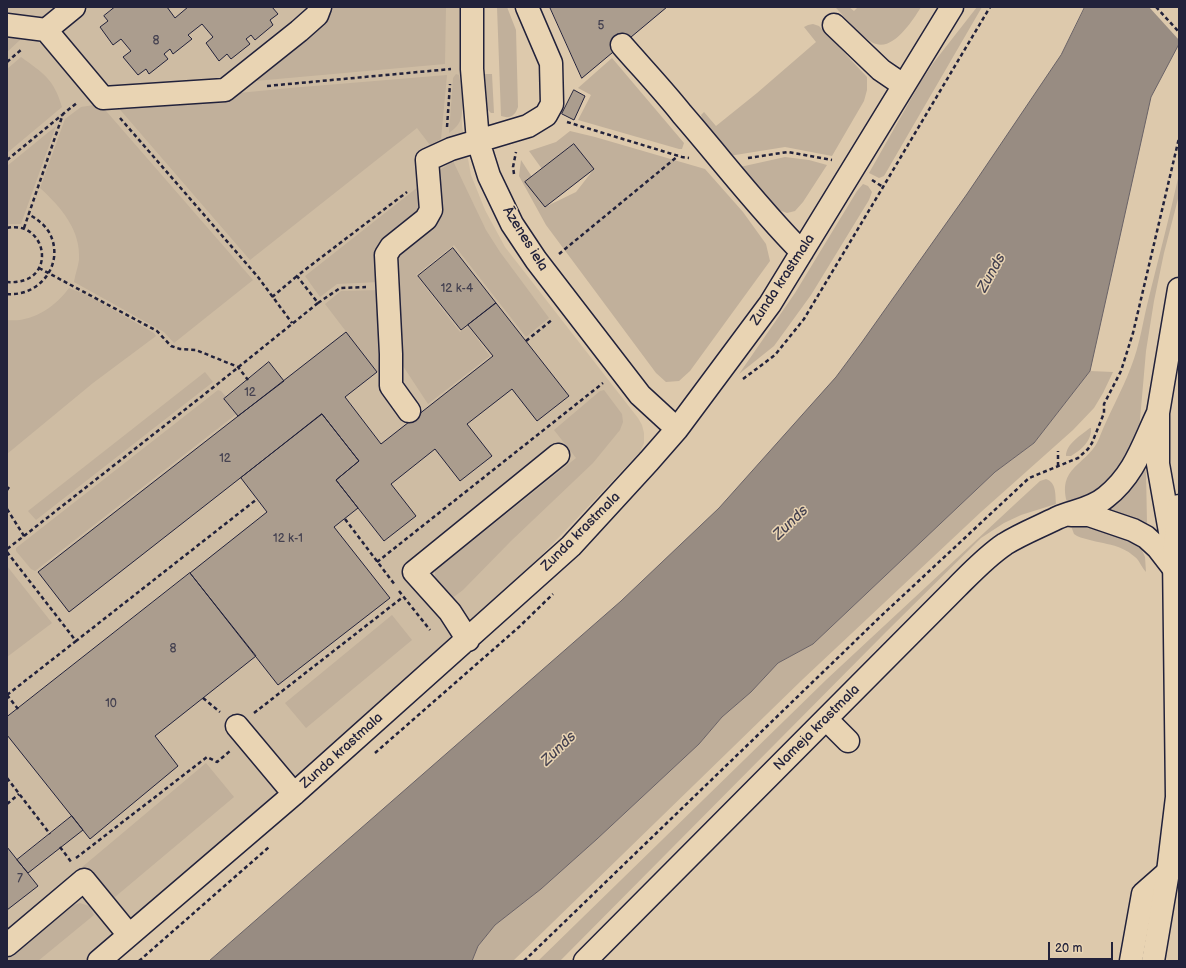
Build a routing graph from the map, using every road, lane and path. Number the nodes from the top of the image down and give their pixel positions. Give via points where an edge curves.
1 (74, 7) edge
2 (320, 7) edge
3 (472, 7) edge
4 (528, 7) edge
5 (952, 7) edge
6 (1156, 7) edge
7 (7, 25) edge
8 (834, 26) dead end
9 (46, 30) junction
10 (1179, 32) edge
11 (622, 45) dead end
12 (472, 69) junction
13 (903, 85) junction
14 (260, 86) dead end
15 (99, 94) junction
16 (63, 114) junction
17 (564, 122) dead end
18 (504, 134) junction
19 (1179, 138) edge
20 (478, 141) junction
21 (522, 149) dead end
22 (516, 153) junction
23 (678, 156) junction
24 (7, 160) edge
25 (720, 161) junction
26 (853, 169) junction
27 (515, 180) dead end
28 (884, 187) dead end
29 (408, 190) dead end
30 (28, 214) junction
31 (7, 228) edge
32 (24, 228) junction
33 (554, 250) dead end
34 (802, 252) junction
35 (39, 268) junction
36 (49, 273) junction
37 (297, 276) junction
38 (7, 282) edge
39 (388, 286) junction
40 (1179, 289) edge
41 (7, 294) edge
42 (272, 297) junction
43 (318, 303) junction
44 (554, 319) dead end
45 (292, 323) junction
46 (526, 341) dead end
47 (238, 367) junction
48 (248, 380) dead end
49 (603, 383) dead end
50 (409, 411) dead end
51 (1158, 412) junction
52 (677, 429) junction
53 (1058, 451) dead end
54 (558, 456) dead end
55 (1058, 466) junction
56 (257, 499) dead end
57 (1179, 506) edge
58 (7, 509) edge
59 (1063, 515) junction
60 (345, 519) dead end
61 (24, 536) junction
62 (7, 551) edge
63 (377, 562) junction
64 (1174, 563) junction
65 (404, 597) junction
66 (430, 630) dead end
67 (468, 640) junction
68 (76, 641) junction
69 (7, 695) edge
70 (18, 709) dead end
71 (826, 719) junction
72 (242, 731) junction
73 (848, 741) dead end
74 (7, 778) edge
75 (20, 794) junction
76 (294, 794) junction
77 (7, 804) edge
78 (50, 834) dead end
79 (71, 862) dead end
80 (1168, 872) junction
81 (129, 935) junction
82 (7, 945) edge
83 (99, 961) edge
84 (524, 961) edge
85 (585, 961) edge
86 (1131, 961) edge
87 (1153, 961) edge

1 - 9 street
2 - 15 street via 317,14 299,31 225,90
3 - 12 street, Āzenes iela
4 - 18 street via 551,63 552,104 546,115 528,126
5 - 13 street, Zunda krastmala
6 - 10 path
7 - 9 street
8 - 13 street via 881,70
9 - 15 street
11 - 25 street
12 - 14 path
12 - 20 street, Āzenes iela
13 - 26 street, Zunda krastmala
15 - 16 path
15 - 42 path via 253,271
16 - 24 path
16 - 30 path
17 - 23 path
18 - 20 street
18 - 22 path
19 - 55 path via 1121,371 1104,404 1104,413 1092,443 1078,458
20 - 39 street via 427,160 431,210 426,219 386,255
20 - 52 street, Āzenes iela via 489,176 512,224 536,260 640,396
21 - 22 path
22 - 27 path via 513,167
23 - 25 path
23 - 33 path via 558,255
25 - 26 path via 788,152 836,161
25 - 34 street via 783,234
26 - 28 path
26 - 34 street, Zunda krastmala
29 - 37 path
30 - 32 path
30 - 36 path via 41,222 54,246 54,260
31 - 32 path
32 - 35 path via 34,234 40,245 42,257
34 - 52 street, Zunda krastmala via 770,304
35 - 36 path
35 - 38 path via 30,278 18,283
36 - 41 path via 34,289 14,295
36 - 47 path via 158,331 171,346 196,350
37 - 42 path
37 - 43 path
39 - 43 path via 340,288
39 - 50 street via 391,386
40 - 51 street
42 - 45 path
43 - 45 path
44 - 46 path
45 - 47 path
47 - 48 path
47 - 61 path
49 - 63 path
51 - 59 street, Nameja krastmala via 1142,452 1118,486 1089,507
51 - 64 street via 1158,464
52 - 67 street, Zunda krastmala via 571,546
53 - 55 path
54 - 67 street via 414,572 450,612
55 - 84 path via 1029,478 1003,502 880,617
56 - 68 path
57 - 64 street
58 - 61 path
59 - 64 street, Nameja krastmala via 1089,515 1133,530 1146,537
59 - 71 street, Nameja krastmala via 1005,544 983,562
60 - 63 path
61 - 62 path
62 - 68 path
63 - 65 path
64 - 80 street via 1177,797
65 - 66 path
65 - 72 path
67 - 76 street, Zunda krastmala
68 - 69 path
69 - 70 path
71 - 73 street
71 - 85 street, Nameja krastmala
72 - 76 street
72 - 79 path via 217,762 207,757
74 - 75 path
75 - 77 path
75 - 78 path
76 - 81 street, Zunda krastmala
80 - 86 street via 1143,894
80 - 87 street
81 - 82 street via 84,880
81 - 83 street, Zunda krastmala

